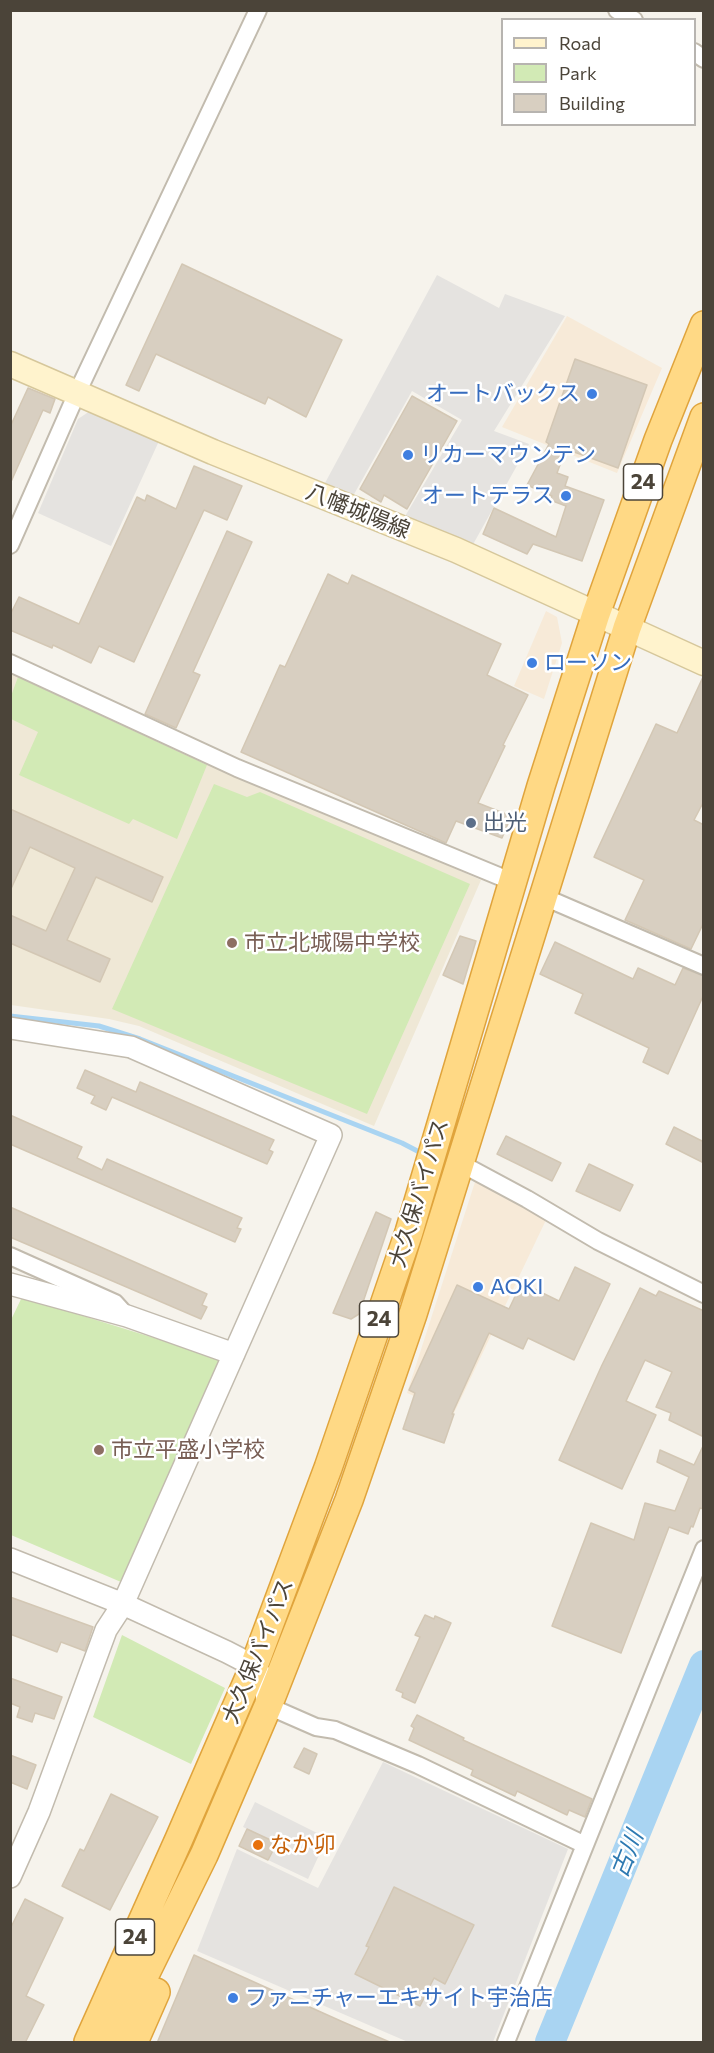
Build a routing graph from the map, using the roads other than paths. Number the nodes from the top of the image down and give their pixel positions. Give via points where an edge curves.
1 (258, 10) edge
2 (617, 10) edge
3 (631, 18) edge
4 (704, 325) edge
5 (10, 364) edge
6 (77, 393) junction
7 (704, 417) edge
8 (10, 545) edge
9 (596, 614) junction
10 (627, 628) junction
11 (10, 663) edge
12 (704, 663) edge
13 (513, 882) junction
14 (544, 897) junction
15 (704, 966) edge
16 (10, 1028) edge
17 (460, 1163) junction
18 (10, 1256) edge
19 (10, 1284) edge
20 (704, 1294) edge
21 (127, 1316) junction
22 (234, 1354) junction
23 (704, 1549) edge
24 (10, 1559) edge
25 (123, 1604) junction
26 (254, 1666) junction
27 (268, 1706) junction
28 (585, 1845) junction
29 (204, 1855) junction
30 (10, 1877) edge
31 (89, 2041) edge
32 (134, 2043) edge
33 (506, 2043) edge

1 - 6 street
2 - 3 street
4 - 9 highway, 大久保バイパス / 24
5 - 6 main road, 八幡城陽線
6 - 8 street
6 - 9 main road, 八幡城陽線 via 456,550
7 - 10 highway, 大久保バイパス / 24
9 - 10 main road, 八幡城陽線
9 - 13 highway, 大久保バイパス / 24
10 - 12 main road, 八幡城陽線
10 - 14 highway, 大久保バイパス / 24
11 - 13 street via 237,768
13 - 26 highway, 大久保バイパス / 24 via 409,1232 328,1468
14 - 15 street
14 - 17 highway, 大久保バイパス / 24
16 - 22 street via 131,1047 331,1135
17 - 20 street via 598,1241
17 - 27 highway, 大久保バイパス / 24 via 349,1500
18 - 21 street via 115,1303
19 - 21 street
21 - 22 street
22 - 25 street
23 - 28 street
24 - 25 street
25 - 26 street
25 - 30 street via 106,1630 39,1812
26 - 27 street via 264,1679
26 - 31 highway, 大久保バイパス / 24 via 179,1839 135,1902
27 - 28 street via 418,1766
27 - 29 highway, 大久保バイパス / 24
28 - 33 street
29 - 31 highway, 大久保バイパス / 24
29 - 32 highway via 184,1927

